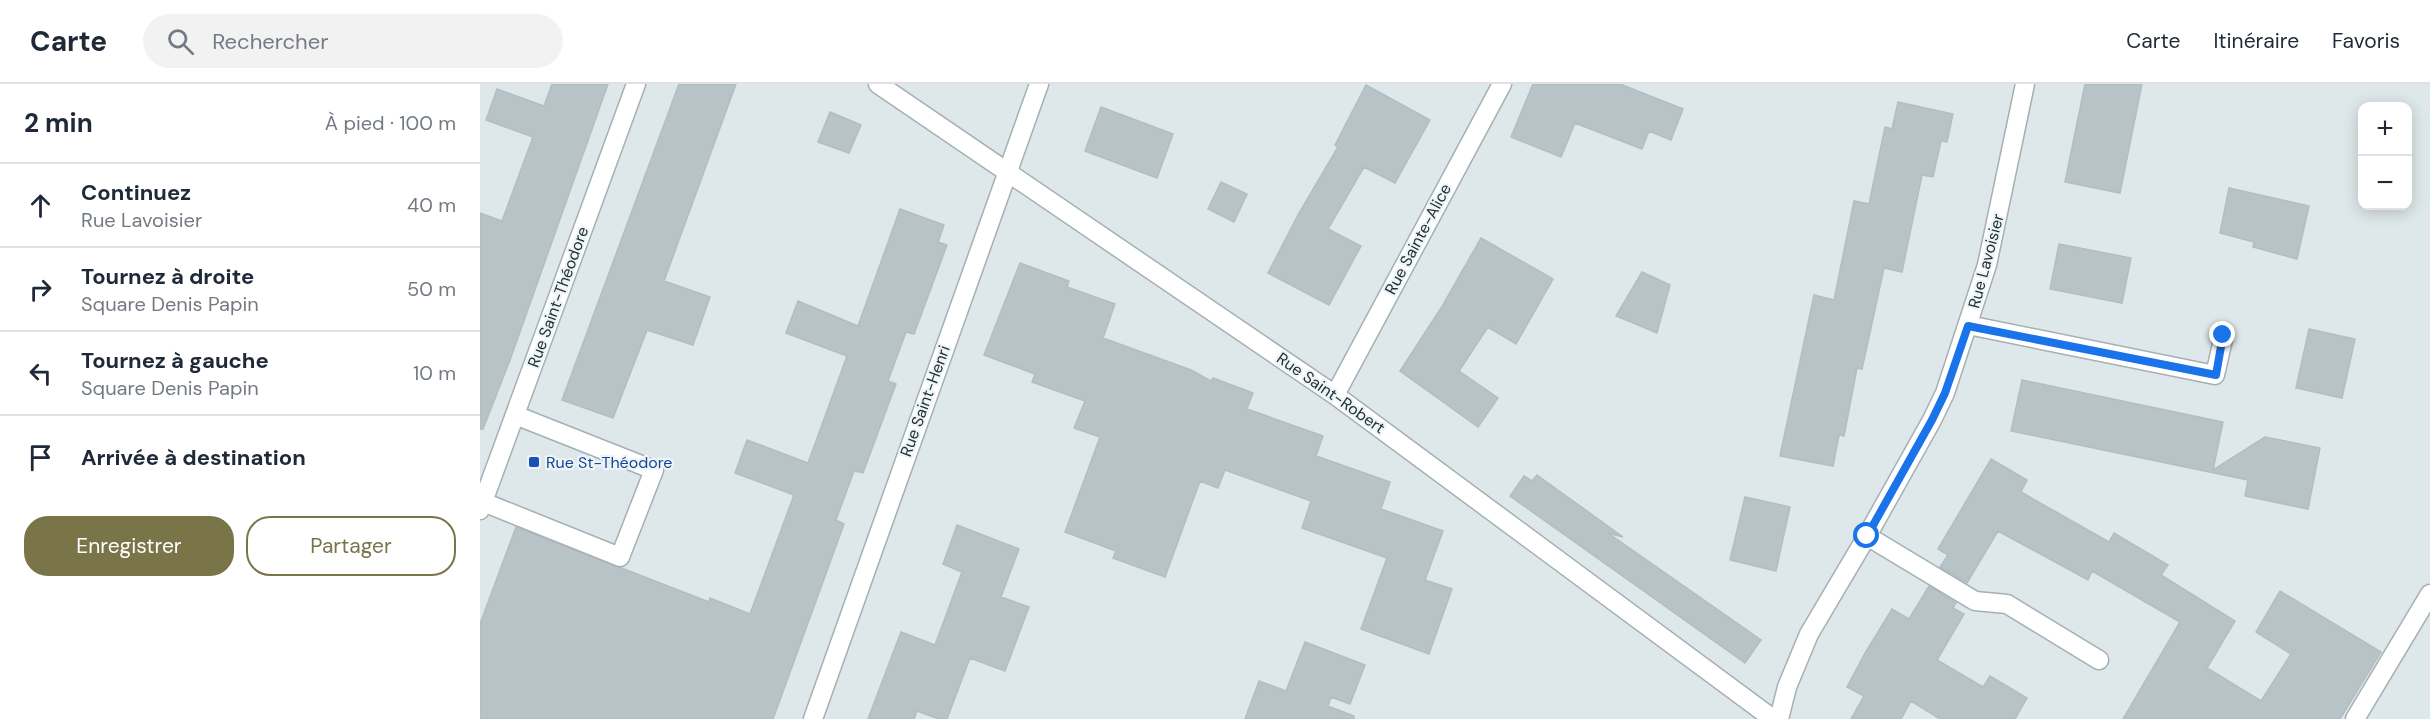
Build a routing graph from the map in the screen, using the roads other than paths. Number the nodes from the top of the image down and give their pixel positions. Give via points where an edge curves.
1 (636, 84) edge
2 (878, 84) edge
3 (1039, 84) edge
4 (1502, 84) edge
5 (2025, 84) edge
6 (1008, 170) junction
7 (1968, 326) junction
8 (2223, 335) dead end
9 (1335, 394) junction
10 (515, 415) junction
11 (481, 506) edge
12 (1867, 536) junction
13 (2430, 594) edge
14 (2099, 660) dead end
15 (813, 719) edge
16 (1773, 719) edge
17 (1779, 719) edge
18 (2355, 719) edge

1 - 10 street, Rue Saint-Théodore
2 - 6 street, Rue Saint-Robert
3 - 6 street, Rue Saint-Henri
4 - 9 street, Rue Sainte-Alice
5 - 7 street, Rue Lavoisier via 1987,265
6 - 9 street, Rue Saint-Robert
6 - 15 street, Rue Saint-Henri
7 - 8 street via 2216,375
7 - 12 street, Rue Lavoisier via 1945,393
9 - 16 street, Rue Saint-Robert
10 - 11 street, Rue Saint-Théodore
10 - 11 street via 654,470 620,557
12 - 14 street via 1975,601 2007,604
12 - 17 street, Rue Lavoisier via 1809,634 1787,687
13 - 18 street

